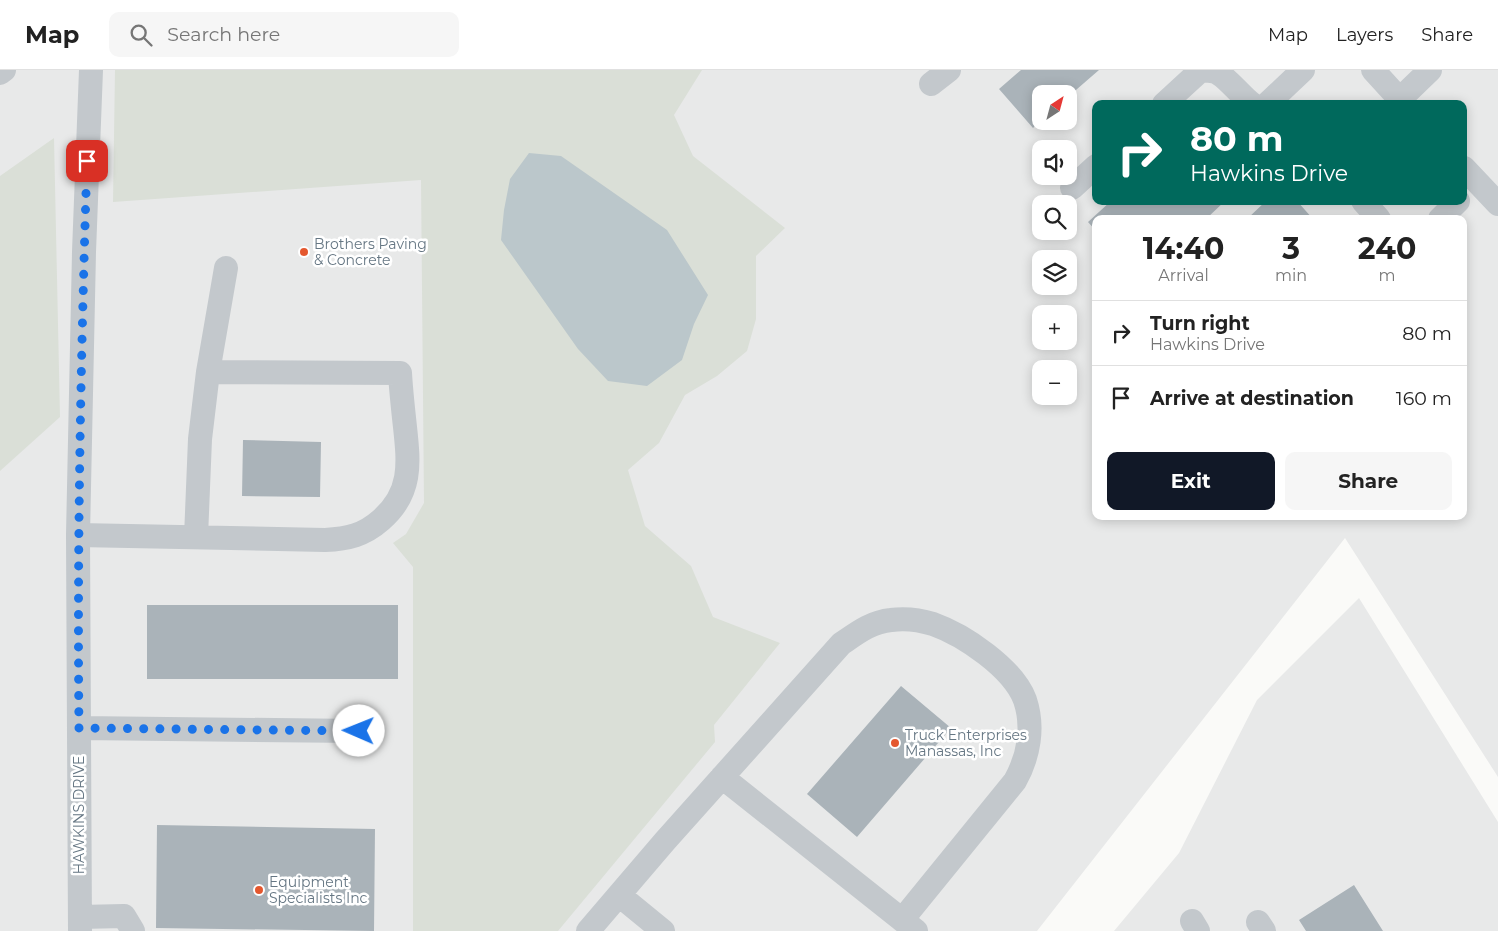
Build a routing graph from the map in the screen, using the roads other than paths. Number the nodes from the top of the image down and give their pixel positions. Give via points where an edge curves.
1 (4, 70) edge
2 (91, 70) edge
3 (1303, 70) edge
4 (1373, 70) edge
5 (1430, 70) edge
6 (0, 73) edge
7 (1168, 100) edge
8 (1247, 100) edge
9 (1271, 100) edge
10 (1401, 100) edge
11 (1403, 100) edge
12 (1092, 170) edge
13 (1468, 182) edge
14 (1072, 188) dead end
15 (1498, 204) edge
16 (1367, 205) edge
17 (1454, 205) edge
18 (1375, 215) edge
19 (1444, 215) edge
20 (226, 268) dead end
21 (208, 372) junction
22 (78, 535) junction
23 (196, 538) junction
24 (79, 728) junction
25 (359, 731) dead end
26 (722, 777) junction
27 (619, 895) junction
28 (80, 924) edge
29 (909, 926) edge
30 (133, 931) edge
31 (588, 931) edge
32 (663, 931) edge

1 - 6 street
2 - 22 street, HAWKINS DRIVE
3 - 9 street
4 - 10 street
5 - 11 street
7 - 8 street via 1200,72 1214,71
12 - 14 street
13 - 15 street
16 - 18 street
17 - 19 street
20 - 21 street
21 - 23 street via 200,439
21 - 23 street via 400,373 408,467 397,502 367,532 338,540
22 - 23 street
22 - 24 street, HAWKINS DRIVE
24 - 25 street
24 - 28 street, HAWKINS DRIVE
26 - 27 street
26 - 29 street
26 - 29 street via 841,644 864,627 890,620 912,620 932,624 976,646 1004,671 1024,698 1029,724 1026,757 1014,781
27 - 31 street
27 - 32 street
28 - 30 street via 124,916

